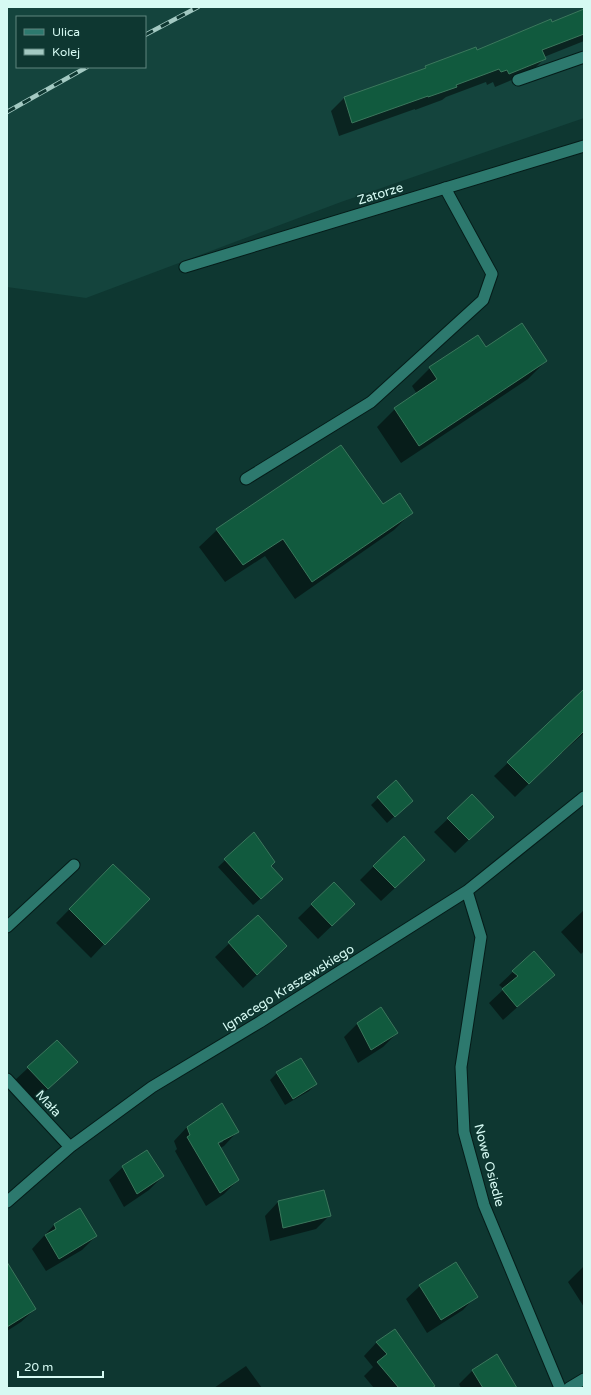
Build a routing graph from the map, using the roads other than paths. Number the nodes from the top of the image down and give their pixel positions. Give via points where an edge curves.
1 (584, 57) edge
2 (518, 80) dead end
3 (584, 146) edge
4 (445, 188) junction
5 (185, 267) dead end
6 (246, 479) dead end
7 (584, 797) edge
8 (74, 865) dead end
9 (466, 891) junction
10 (7, 927) edge
11 (7, 1079) edge
12 (70, 1147) junction
13 (7, 1202) edge
14 (584, 1378) edge
15 (560, 1388) edge
16 (569, 1388) edge

1 - 2 street
3 - 4 street, Zatorze
4 - 5 street, Zatorze
4 - 6 street via 492,274 483,300 371,402
7 - 9 street, Ignacego Kraszewskiego
8 - 10 street
9 - 12 street, Ignacego Kraszewskiego via 260,1022 152,1087
9 - 15 street, Nowe Osiedle via 481,937 461,1067 464,1132 484,1205
11 - 12 street, Mała
12 - 13 street, Ignacego Kraszewskiego
14 - 16 street

